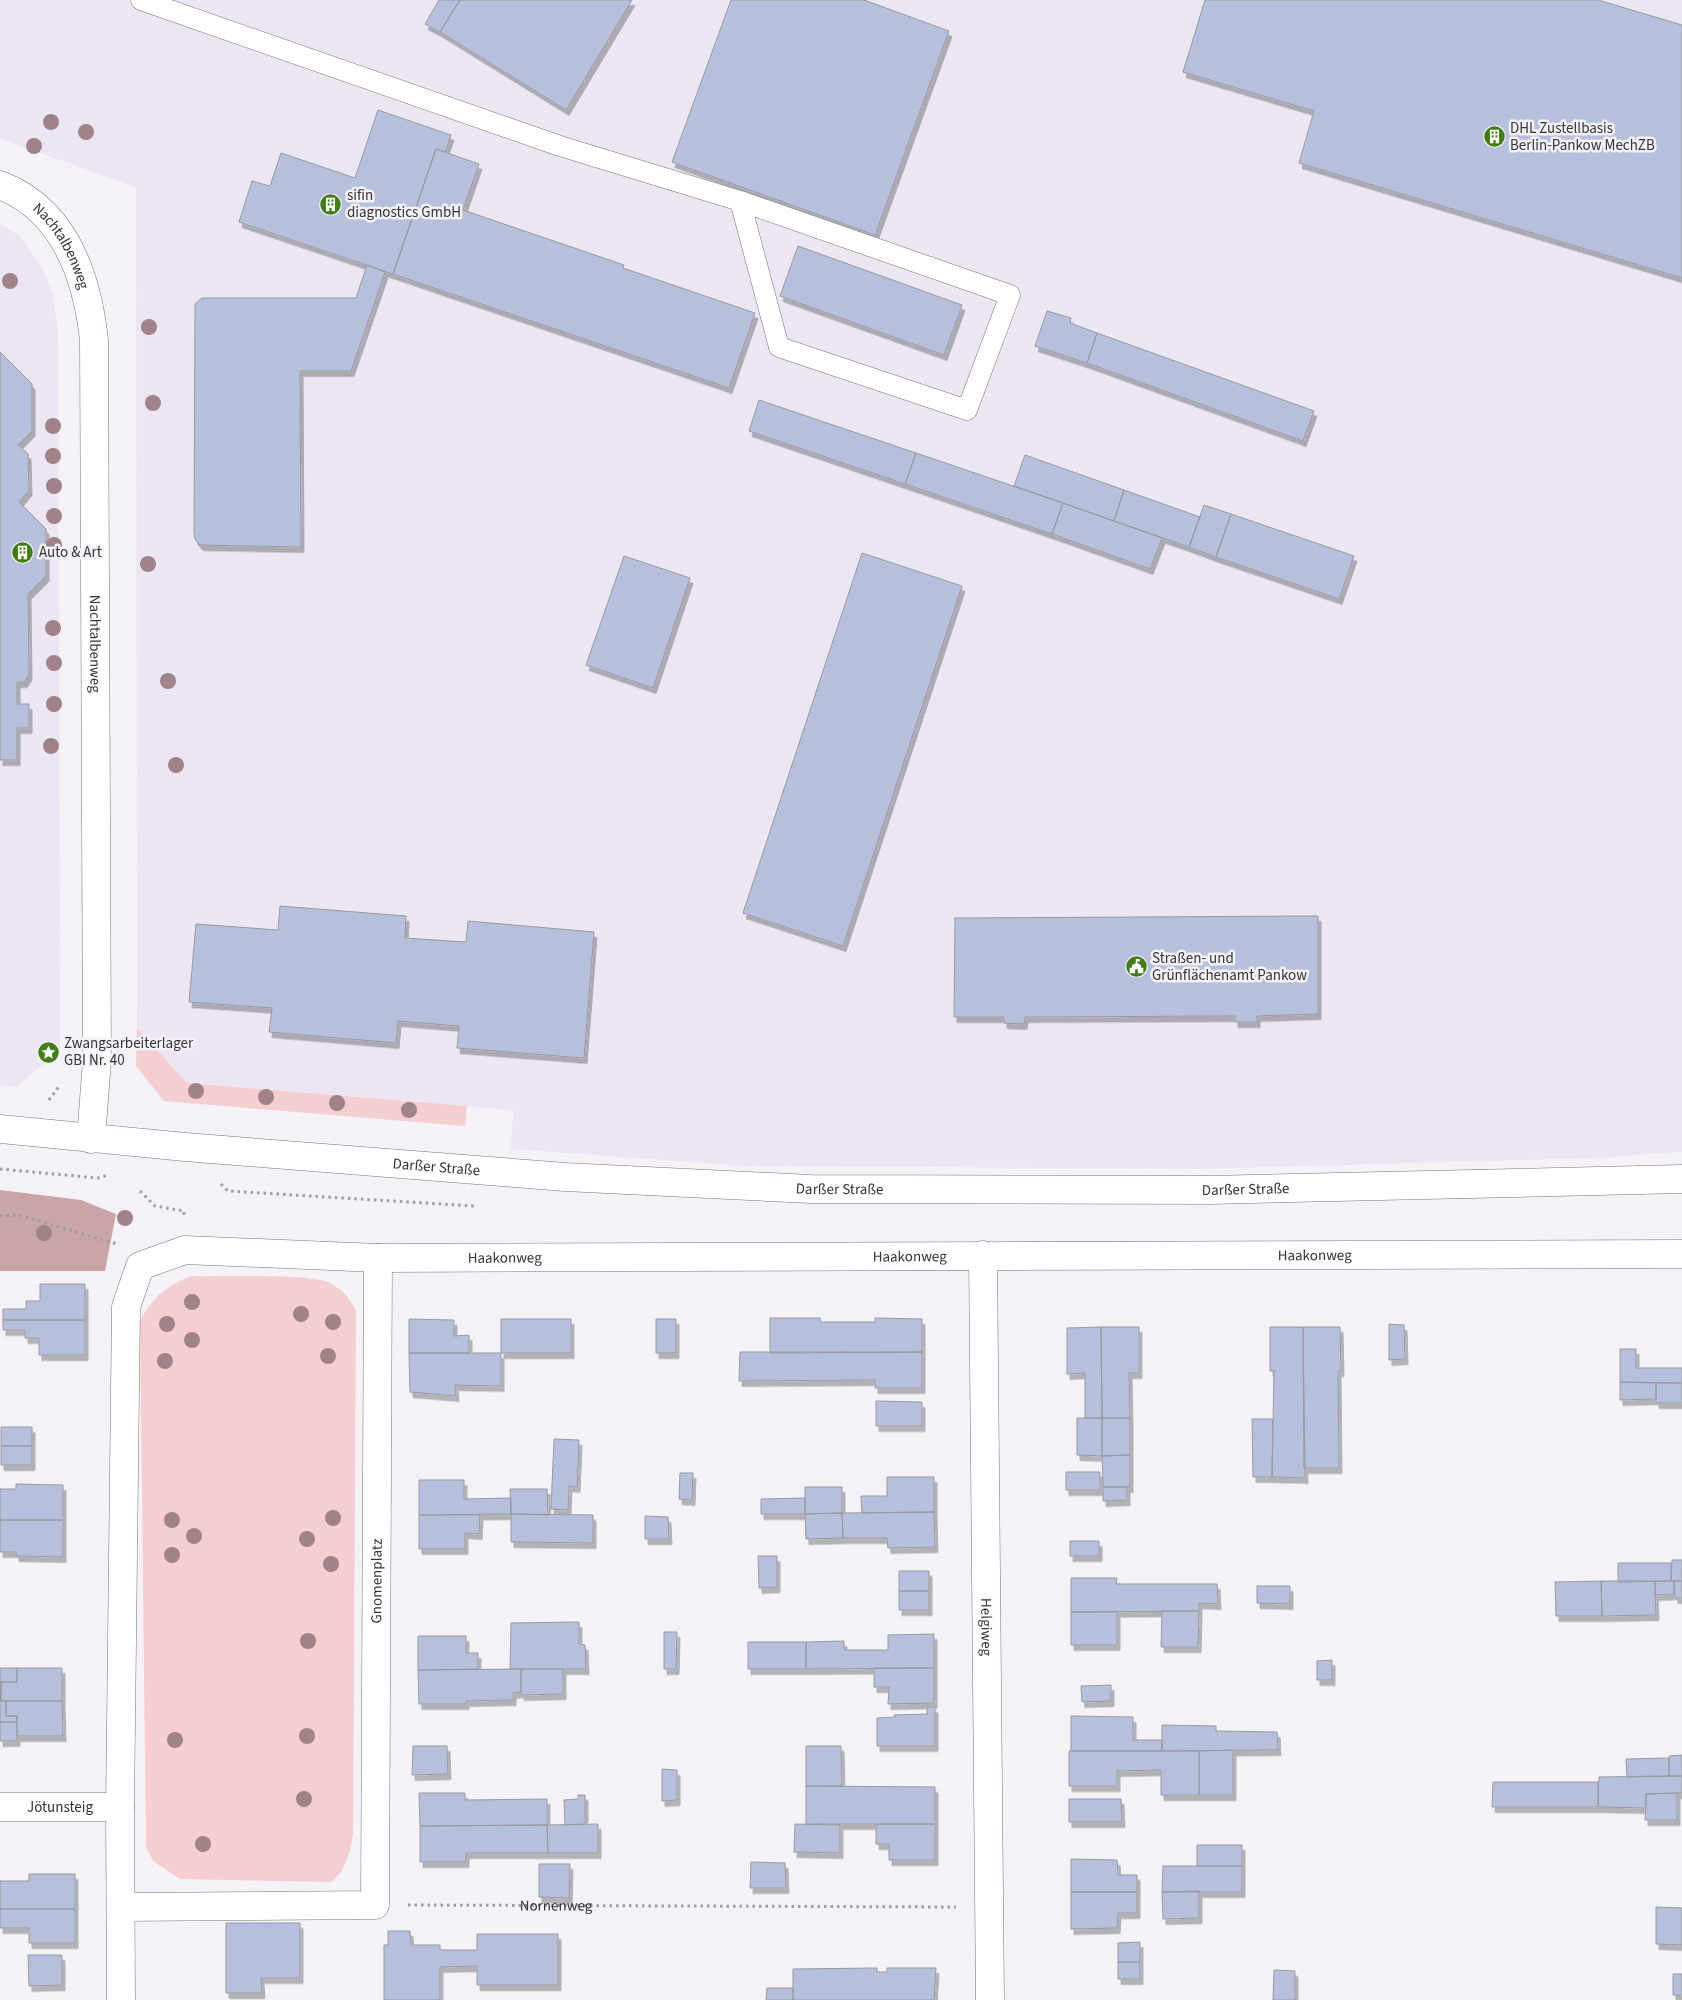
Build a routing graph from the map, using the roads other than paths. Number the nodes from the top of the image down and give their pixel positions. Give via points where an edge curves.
1 (141, 0) edge
2 (0, 185) edge
3 (740, 200) junction
4 (0, 1129) edge
5 (91, 1139) junction
6 (1682, 1179) edge
7 (1682, 1254) edge
8 (983, 1255) junction
9 (378, 1258) junction
10 (0, 1807) edge
11 (120, 1807) junction
12 (121, 1907) junction
13 (121, 2000) edge
14 (990, 2000) edge

1 - 3 lane via 560,146
2 - 5 street, Nachtalbenweg via 41,209 56,225 83,282 94,340 97,1060
3 - 3 lane via 1010,295 967,410 779,347
4 - 5 street, Darßer Straße
5 - 6 street, Darßer Straße via 565,1177 811,1189 1210,1190
7 - 8 street, Haakonweg
8 - 9 street, Haakonweg
8 - 14 street, Helgiweg
9 - 11 street, Haakonweg via 185,1250 140,1266 126,1307
9 - 12 street, Gnomenplatz via 375,1905
10 - 11 street, Jötunsteig
11 - 12 street
12 - 13 street

